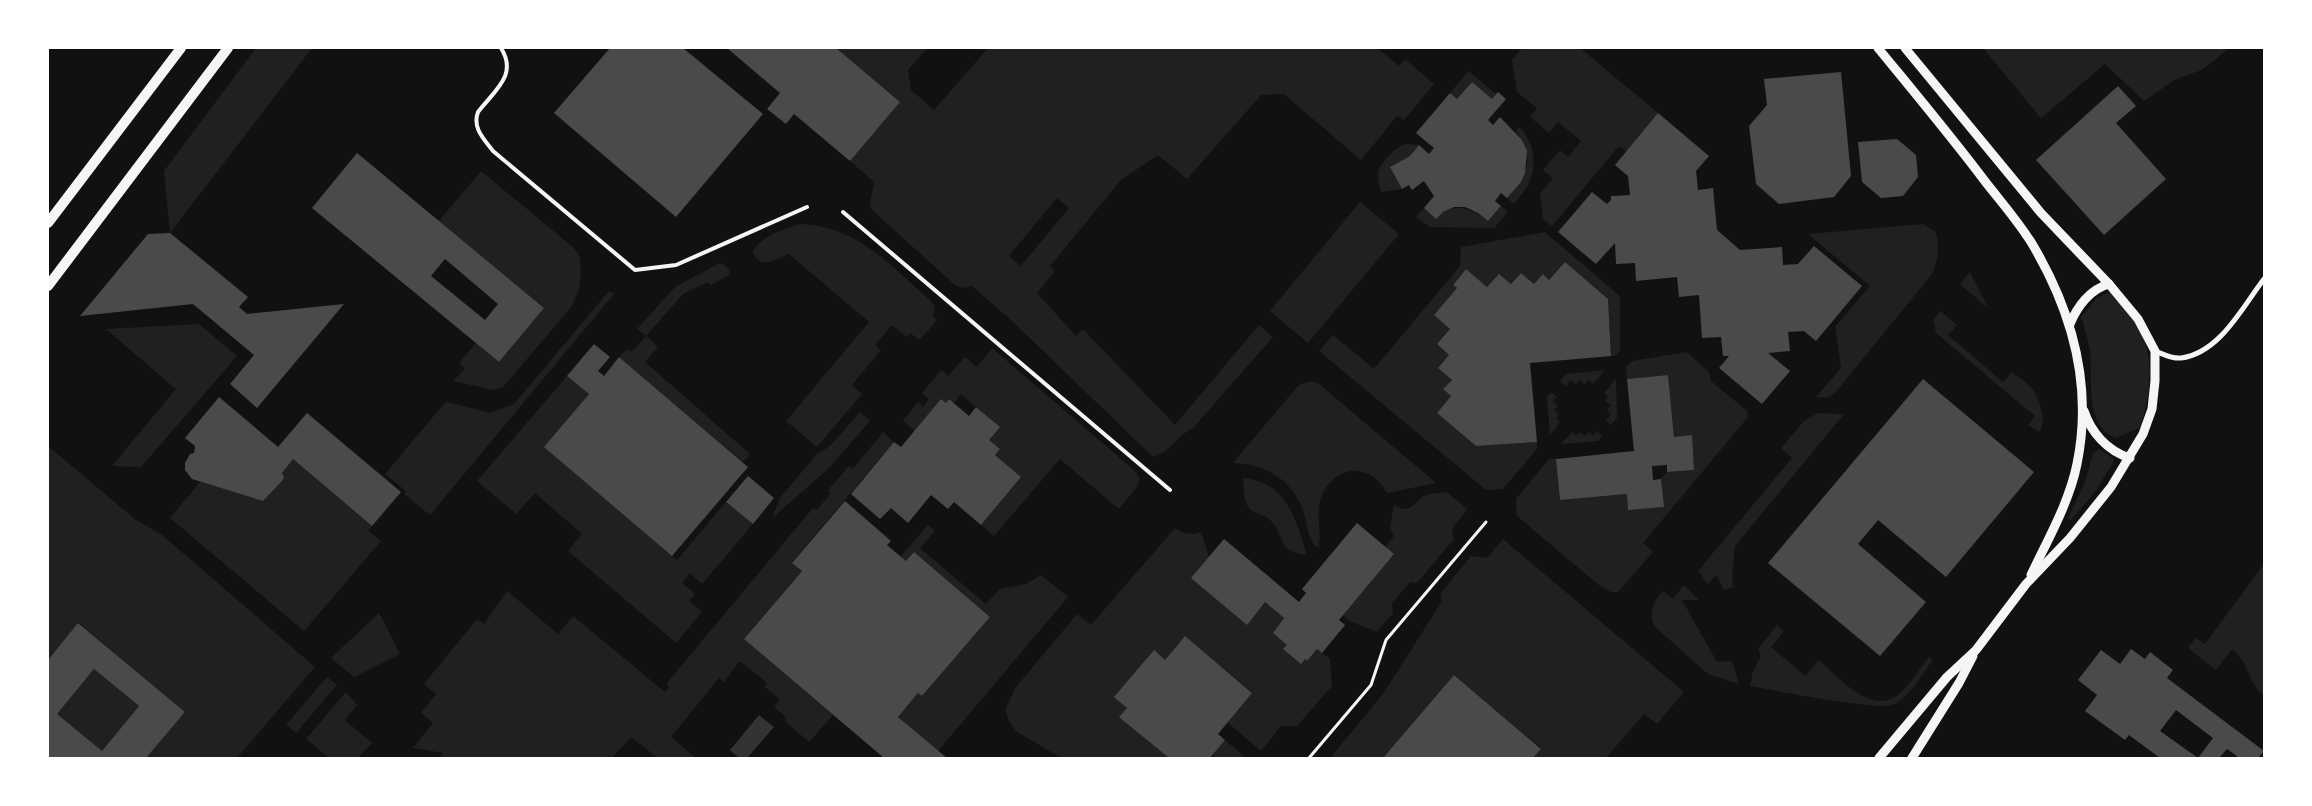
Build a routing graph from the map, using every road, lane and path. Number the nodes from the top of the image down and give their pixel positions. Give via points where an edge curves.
1 (181, 48) edge
2 (228, 48) edge
3 (501, 48) edge
4 (1878, 48) edge
5 (1905, 48) edge
6 (807, 207) dead end
7 (843, 212) dead end
8 (48, 223) edge
9 (2264, 279) edge
10 (2109, 284) junction
11 (48, 286) edge
12 (2070, 324) junction
13 (2155, 351) junction
14 (2082, 406) junction
15 (2130, 458) junction
16 (1170, 490) dead end
17 (1486, 522) dead end
18 (2026, 584) junction
19 (1976, 650) junction
20 (1309, 758) edge
21 (1879, 758) edge
22 (1912, 758) edge

1 - 8 main road
2 - 11 main road
3 - 6 lane via 508,59 508,73 478,112 476,128 493,151 635,270 676,265
4 - 12 street via 2033,246
5 - 10 street via 2041,213
7 - 16 lane
9 - 13 street via 2222,335 2209,346 2182,358
10 - 12 street via 2089,295
10 - 13 street via 2138,319
12 - 14 street via 2080,359
13 - 15 street via 2152,409 2144,434
14 - 15 street via 2090,427 2100,438
14 - 18 street via 2080,446 2070,491
15 - 18 street via 2090,515
17 - 20 path via 1386,640 1371,685
18 - 19 street
19 - 21 street via 1948,677
19 - 22 street

